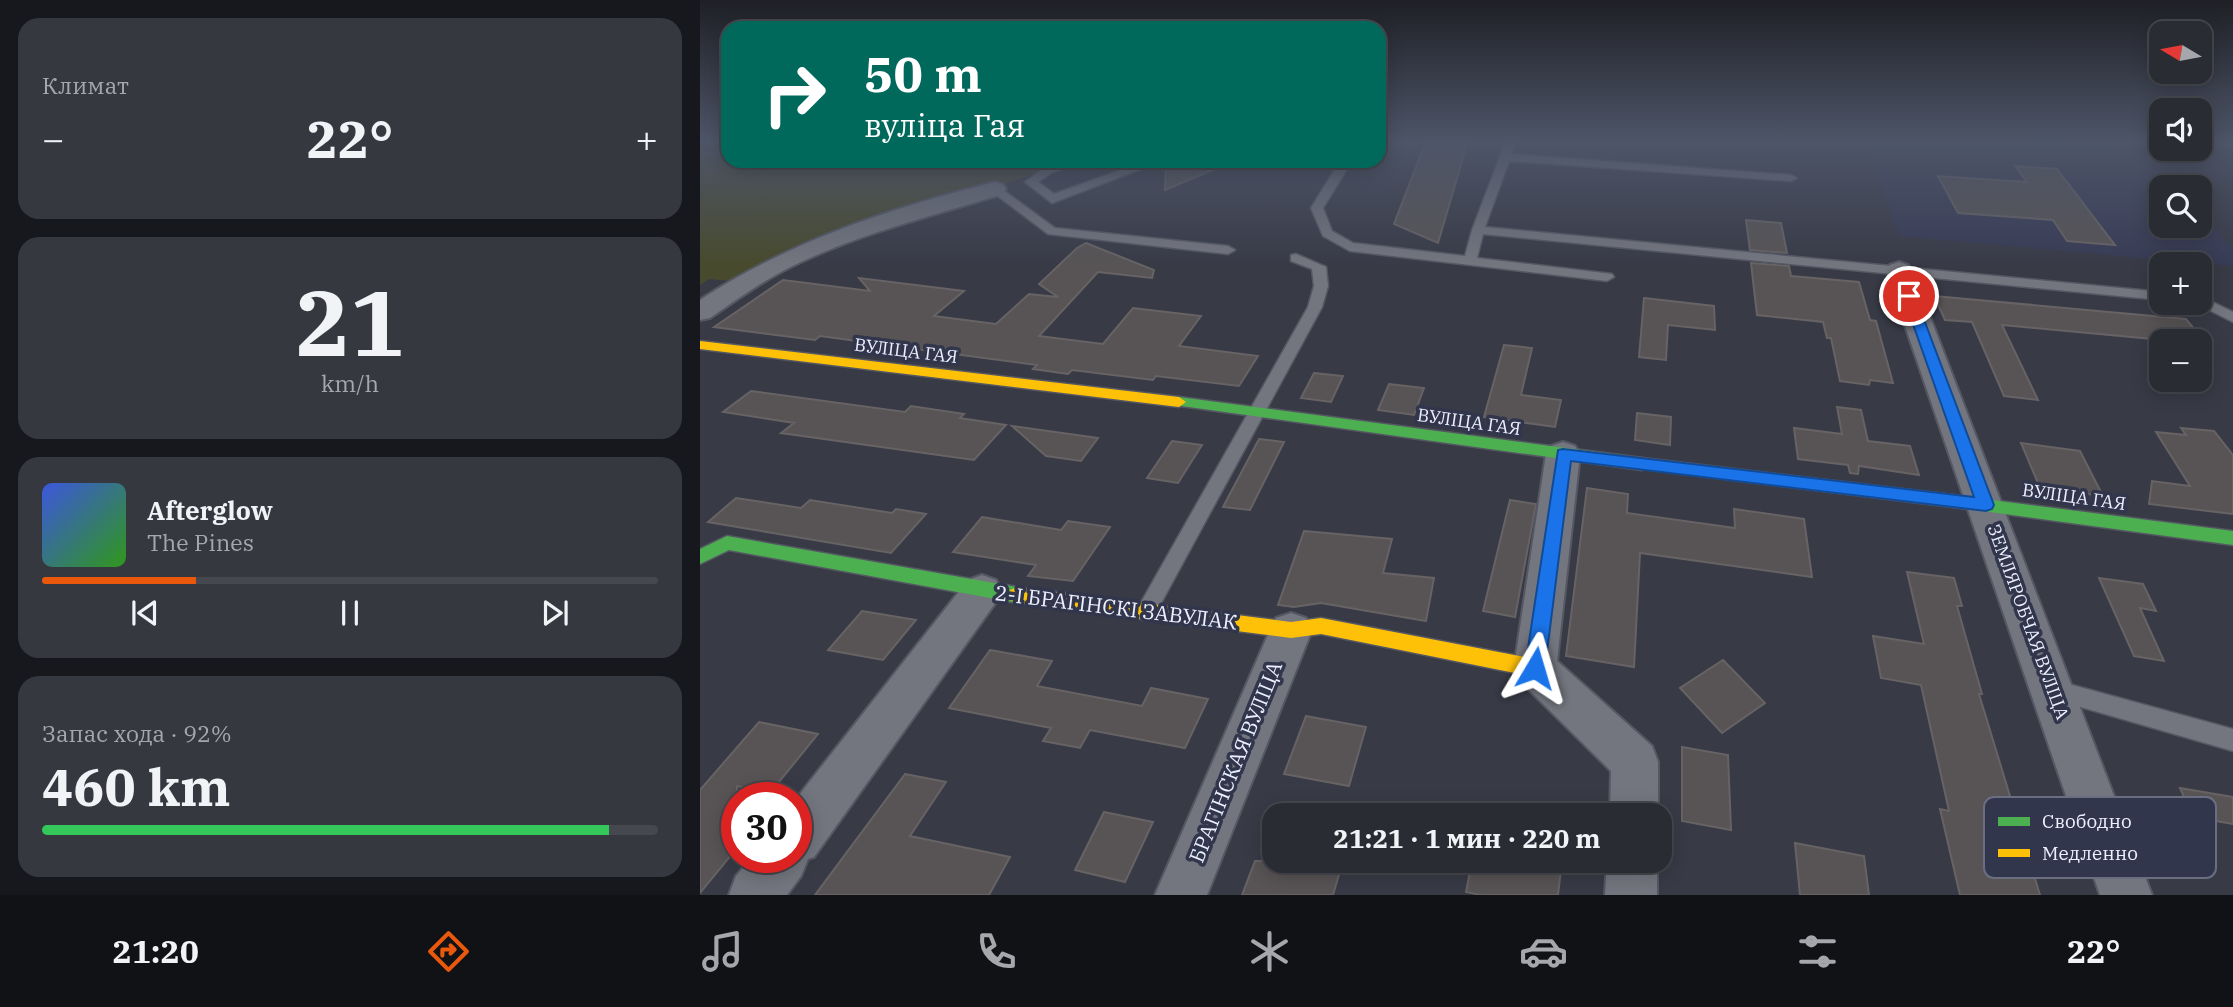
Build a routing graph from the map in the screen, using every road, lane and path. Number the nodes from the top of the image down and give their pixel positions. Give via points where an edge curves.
1 (1032, 183) edge
2 (1096, 183) edge
3 (1333, 183) edge
4 (1496, 183) edge
5 (995, 189) joint
6 (1478, 230) junction
7 (1228, 250) dead end
8 (1296, 258) dead end
9 (1470, 261) junction
10 (1899, 270) junction
11 (1607, 277) dead end
12 (2149, 295) edge
13 (2212, 307) edge
14 (700, 312) edge
15 (2233, 318) edge
16 (700, 345) edge
17 (1258, 412) junction
18 (1563, 454) junction
19 (1986, 505) junction
20 (2233, 538) edge
21 (700, 557) edge
22 (982, 591) junction
23 (1146, 612) junction
24 (1291, 630) junction
25 (1535, 668) junction
26 (2053, 690) junction
27 (2233, 740) edge
28 (2091, 797) edge
29 (1633, 803) edge
30 (812, 818) edge
31 (772, 873) edge
32 (1632, 873) edge
33 (2120, 878) edge
34 (755, 895) edge
35 (1181, 895) edge
36 (1631, 895) edge
37 (2126, 895) edge

1 - 2 lane via 1052,199
3 - 9 lane via 1317,208 1327,233 1350,247
4 - 6 lane
5 - 7 lane via 1052,232
5 - 14 street via 827,242 753,278
6 - 9 lane
6 - 10 lane
8 - 17 lane via 1319,267 1321,286 1315,307
9 - 11 lane
10 - 12 lane
10 - 19 street, ЗЕМЛЯРОБЧАЯ ВУЛІЦА
13 - 15 lane
16 - 17 street, ВУЛІЦА ГАЯ
17 - 18 street, ВУЛІЦА ГАЯ
17 - 23 lane
18 - 19 street, ВУЛІЦА ГАЯ
18 - 25 street
19 - 20 street, ВУЛІЦА ГАЯ
19 - 26 street, ЗЕМЛЯРОБЧАЯ ВУЛІЦА
21 - 22 street, 2-І БРАГІНСКІ ЗАВУЛАК via 727,543
22 - 23 street, 2-І БРАГІНСКІ ЗАВУЛАК
22 - 30 street
23 - 24 street, 2-І БРАГІНСКІ ЗАВУЛАК
24 - 25 street, 2-І БРАГІНСКІ ЗАВУЛАК via 1321,626
24 - 35 street, БРАГІНСКАЯ ВУЛІЦА
25 - 29 street via 1635,762
26 - 27 lane
26 - 28 street, ЗЕМЛЯРОБЧАЯ ВУЛІЦА
31 - 34 street
32 - 36 street
33 - 37 street, ЗЕМЛЯРОБЧАЯ ВУЛІЦА

